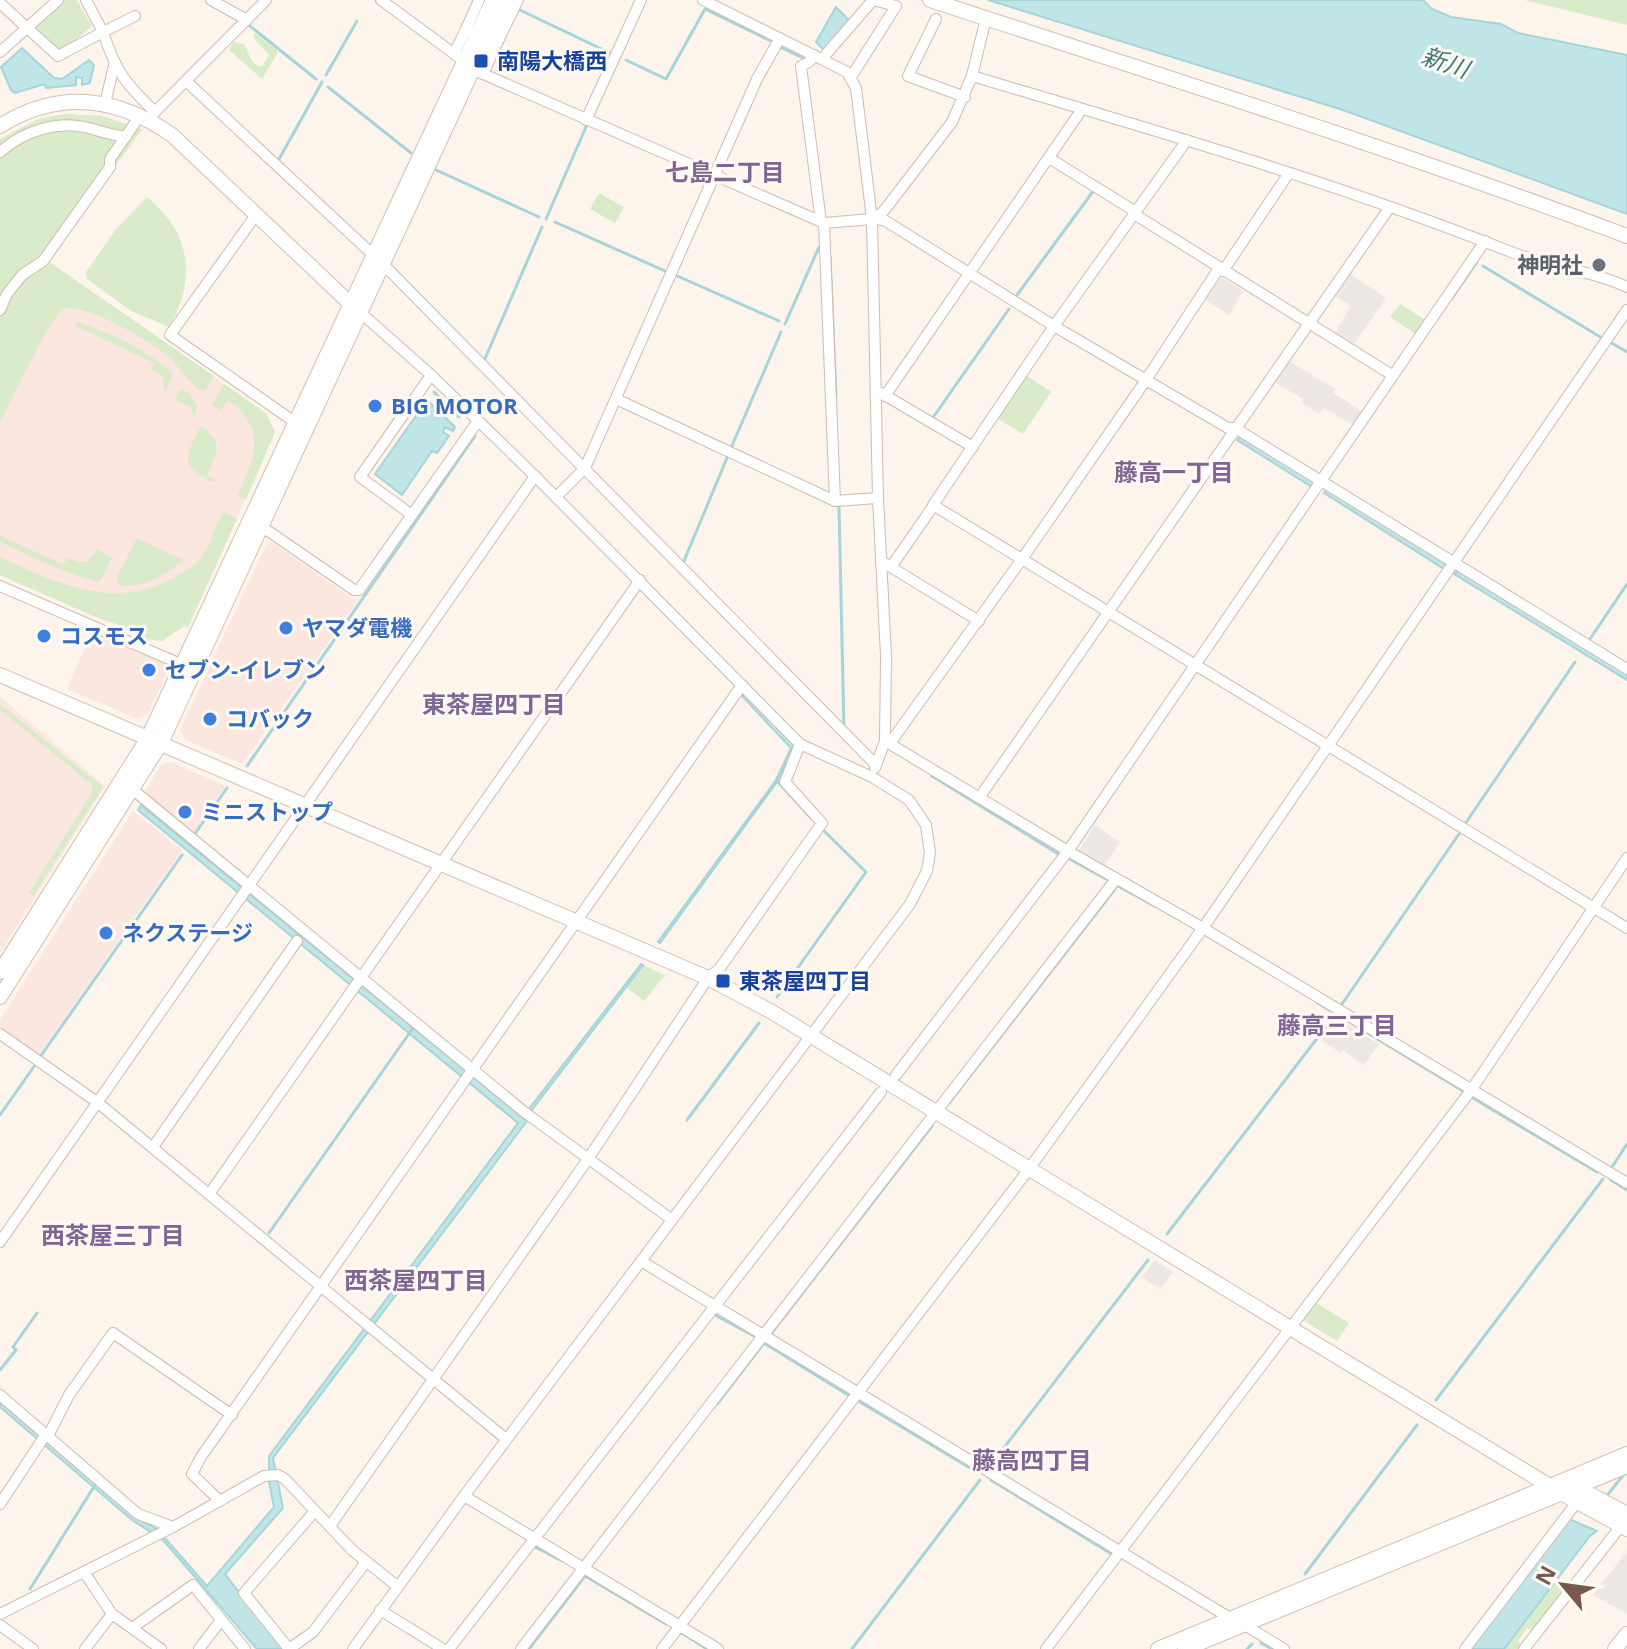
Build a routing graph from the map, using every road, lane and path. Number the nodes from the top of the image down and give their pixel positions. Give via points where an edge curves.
1 (58, 0) edge
2 (86, 0) edge
3 (211, 0) edge
4 (266, 0) edge
5 (381, 0) edge
6 (479, 0) edge
7 (493, 0) edge
8 (505, 0) edge
9 (518, 0) edge
10 (641, 0) edge
11 (703, 0) edge
12 (930, 0) edge
13 (0, 3) edge
14 (135, 16) dead end
15 (986, 18) junction
16 (936, 19) dead end
17 (247, 20) junction
18 (26, 28) junction
19 (103, 32) junction
20 (475, 37) junction
21 (780, 38) junction
22 (499, 39) junction
23 (0, 52) edge
24 (818, 57) junction
25 (114, 65) junction
26 (468, 65) junction
27 (972, 76) junction
28 (851, 77) junction
29 (187, 82) junction
30 (965, 97) junction
31 (105, 104) junction
32 (1082, 109) junction
33 (146, 118) junction
34 (589, 121) junction
35 (0, 126) edge
36 (126, 137) junction
37 (1187, 140) junction
38 (0, 152) edge
39 (1049, 158) junction
40 (1289, 173) junction
41 (714, 175) junction
42 (1390, 207) junction
43 (1135, 213) junction
44 (256, 215) junction
45 (872, 219) junction
46 (823, 222) junction
47 (1627, 236) edge
48 (1485, 241) junction
49 (378, 260) junction
50 (1221, 269) junction
51 (971, 274) junction
52 (1627, 287) edge
53 (356, 309) junction
54 (0, 310) edge
55 (1627, 310) edge
56 (1308, 324) junction
57 (1054, 326) junction
58 (431, 375) junction
59 (1392, 375) junction
60 (1146, 380) junction
61 (880, 394) junction
62 (616, 399) junction
63 (478, 421) junction
64 (296, 423) junction
65 (1235, 428) junction
66 (973, 447) junction
67 (585, 468) junction
68 (535, 476) junction
69 (1321, 480) junction
70 (556, 497) junction
71 (878, 498) junction
72 (835, 501) junction
73 (934, 505) junction
74 (412, 515) junction
75 (261, 526) junction
76 (1022, 559) junction
77 (1455, 563) junction
78 (886, 564) junction
79 (640, 580) junction
80 (0, 586) edge
81 (1108, 611) junction
82 (979, 621) junction
83 (1195, 664) junction
84 (183, 665) junction
85 (1627, 669) edge
86 (0, 675) edge
87 (742, 685) junction
88 (155, 740) junction
89 (885, 741) junction
90 (800, 744) junction
91 (1329, 747) junction
92 (876, 765) junction
93 (872, 777) junction
94 (132, 789) junction
95 (979, 798) junction
96 (305, 806) junction
97 (1068, 851) junction
98 (1627, 858) edge
99 (440, 863) junction
100 (1116, 879) junction
101 (245, 890) junction
102 (1594, 908) junction
103 (574, 922) junction
104 (1203, 928) junction
105 (1627, 928) edge
106 (297, 941) dead end
107 (0, 972) edge
108 (708, 978) junction
109 (357, 983) junction
110 (0, 997) edge
111 (0, 1034) edge
112 (811, 1036) junction
113 (469, 1075) junction
114 (896, 1075) dead end
115 (1472, 1089) junction
116 (881, 1092) dead end
117 (97, 1102) junction
118 (936, 1112) junction
119 (153, 1147) junction
120 (588, 1159) junction
121 (1029, 1169) junction
122 (1627, 1183) edge
123 (210, 1193) junction
124 (671, 1219) junction
125 (0, 1242) edge
126 (641, 1261) junction
127 (321, 1287) junction
128 (715, 1306) junction
129 (1290, 1327) junction
130 (764, 1336) junction
131 (433, 1379) junction
132 (859, 1393) junction
133 (0, 1395) edge
134 (232, 1415) junction
135 (44, 1437) junction
136 (506, 1439) junction
137 (1626, 1456) edge
138 (1568, 1490) junction
139 (464, 1496) junction
140 (220, 1501) junction
141 (0, 1504) edge
142 (315, 1511) junction
143 (1620, 1520) edge
144 (330, 1526) junction
145 (164, 1531) junction
146 (533, 1539) junction
147 (1120, 1550) junction
148 (366, 1562) junction
149 (583, 1569) junction
150 (84, 1572) junction
151 (397, 1586) junction
152 (380, 1610) junction
153 (0, 1614) edge
154 (112, 1614) junction
155 (221, 1620) junction
156 (1237, 1621) junction
157 (680, 1626) junction
158 (132, 1628) junction
159 (2, 1631) edge
160 (1627, 1634) edge
161 (153, 1647) edge
162 (33, 1649) edge
163 (85, 1649) edge
164 (199, 1649) edge
165 (245, 1649) edge
166 (353, 1649) edge
167 (446, 1649) edge
168 (521, 1649) edge
169 (662, 1649) edge
170 (718, 1649) edge
171 (1046, 1649) edge
172 (1158, 1649) edge
173 (1185, 1649) edge
174 (1284, 1649) edge
175 (1465, 1649) edge
176 (1524, 1649) edge
177 (1615, 1649) edge

1 - 18 street
2 - 19 street
3 - 17 street
4 - 17 street
5 - 26 street
6 - 20 street
7 - 20 street
8 - 20 street
9 - 22 street
10 - 34 street
11 - 21 street
12 - 15 street
13 - 18 street
14 - 19 street
15 - 27 street
15 - 47 street via 1153,70
16 - 30 street via 908,76
17 - 29 street
18 - 19 street via 58,56
18 - 23 street
19 - 25 street
20 - 22 street
20 - 26 street
20 - 26 street
21 - 24 street
21 - 41 street
22 - 26 street
24 - 28 street
24 - 28 street via 873,0 896,6
24 - 46 street via 801,66
25 - 31 street
25 - 33 street
26 - 34 street
26 - 49 street
27 - 30 street
27 - 32 street
28 - 45 street
29 - 33 street
29 - 49 street
30 - 45 street via 943,134
31 - 33 street
31 - 35 street via 54,104
32 - 37 street
32 - 39 street
33 - 36 street
33 - 44 street via 172,135
34 - 41 street
36 - 38 street via 66,125 48,127
36 - 54 street via 43,261 22,275
37 - 40 street
37 - 43 street
39 - 43 street
39 - 51 street
40 - 42 street
40 - 50 street
41 - 46 street
41 - 62 street
42 - 48 street
42 - 56 street
43 - 50 street
43 - 57 street
44 - 53 street
44 - 64 street via 170,335
45 - 46 street
45 - 51 street via 884,220
45 - 61 street
46 - 72 street
48 - 52 street
48 - 59 street
49 - 53 street
49 - 67 street
50 - 56 street
50 - 60 street
51 - 57 street
51 - 61 street
53 - 58 street
53 - 64 street
53 - 75 street
55 - 77 street
56 - 59 street
56 - 65 street
57 - 60 street
57 - 66 street
58 - 63 street
58 - 74 street via 360,477
59 - 69 street
60 - 65 street
60 - 76 street
61 - 66 street
61 - 71 street
62 - 67 street
62 - 72 street
63 - 68 street
63 - 74 street
64 - 84 street
65 - 69 street
65 - 81 street
66 - 73 street
67 - 70 street
67 - 92 street
68 - 70 street
68 - 96 street
69 - 77 street
69 - 83 street
70 - 79 street
71 - 72 street
71 - 78 street
73 - 76 street
73 - 78 street
74 - 75 street via 359,590
75 - 88 street
76 - 81 street
76 - 82 street
77 - 85 street
77 - 91 street
78 - 82 street
78 - 89 street
79 - 87 street
79 - 99 street
80 - 84 street
81 - 83 street
81 - 95 street
82 - 89 street via 893,739
83 - 91 street
83 - 97 street
84 - 88 street
86 - 88 street
87 - 90 street
87 - 103 street
88 - 94 street
88 - 96 street
88 - 107 street
89 - 92 street
89 - 95 street
90 - 93 street
90 - 108 street via 785,782 822,823
91 - 102 street
91 - 104 street
92 - 93 street
93 - 112 street via 919,812 929,838 927,871 910,904
94 - 101 street
94 - 110 street
95 - 97 street
96 - 99 street
96 - 101 street
97 - 100 street
97 - 114 street
98 - 102 street
99 - 103 street
99 - 109 street
100 - 104 street
100 - 118 street
101 - 109 street
101 - 117 street
102 - 105 street
102 - 115 street
103 - 108 street
103 - 113 street
104 - 115 street
104 - 121 street
106 - 119 street
108 - 112 street
108 - 120 street
109 - 113 street
109 - 123 street
111 - 117 street
112 - 118 street
112 - 124 street
113 - 120 street
113 - 127 street
115 - 122 street
115 - 129 street
116 - 128 street
117 - 119 street
117 - 125 street
118 - 121 street
118 - 130 street
119 - 123 street
120 - 124 street
120 - 131 street
121 - 129 street
121 - 132 street
123 - 127 street
124 - 126 street
126 - 128 street
126 - 136 street
127 - 131 street
127 - 134 street
128 - 130 street
128 - 146 street
129 - 138 street
129 - 147 street
130 - 132 street
130 - 149 street
131 - 136 street
131 - 144 street
132 - 147 street
132 - 157 street
133 - 135 street
134 - 135 street via 113,1333
134 - 140 street via 192,1474
135 - 141 street
135 - 145 street
136 - 139 street
137 - 138 street
137 - 138 street via 1610,1473
138 - 143 street
138 - 156 street
138 - 175 street
139 - 146 street
139 - 151 street
140 - 142 street via 264,1476 278,1475
140 - 145 street
142 - 144 street
142 - 148 street via 244,1593 289,1649 313,1632
143 - 176 street
144 - 148 street
145 - 150 street
146 - 149 street
146 - 167 street
147 - 156 street
147 - 171 street
148 - 151 street
149 - 157 street
149 - 168 street
150 - 153 street
150 - 154 street
151 - 152 street
152 - 166 street
152 - 167 street
154 - 158 street
154 - 163 street
155 - 158 street via 193,1585
155 - 164 street
155 - 165 street
156 - 172 street
156 - 173 street
156 - 174 street
157 - 169 street
157 - 170 street
158 - 161 street
159 - 162 street
160 - 177 street

